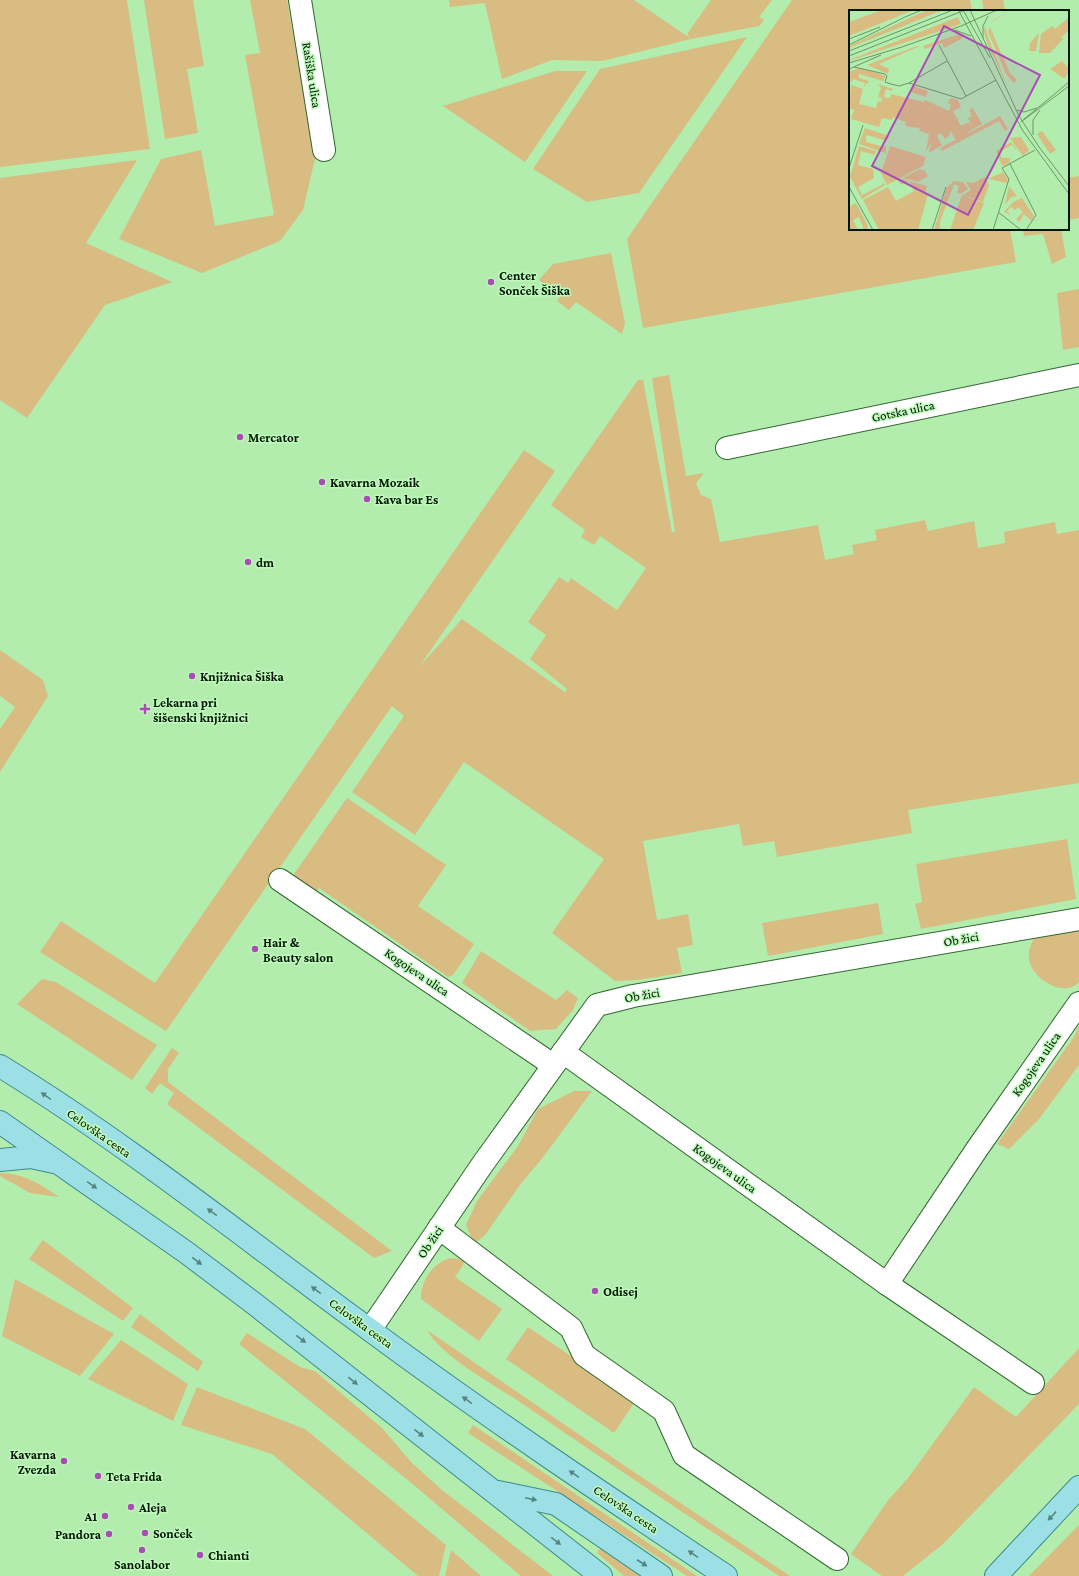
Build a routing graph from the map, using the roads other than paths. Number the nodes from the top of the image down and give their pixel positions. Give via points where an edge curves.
1 (300, 0) edge
2 (324, 150) dead end
3 (1079, 375) edge
4 (727, 448) dead end
5 (280, 880) dead end
6 (1079, 919) edge
7 (1079, 1003) edge
8 (558, 1058) junction
9 (0, 1066) edge
10 (0, 1122) edge
11 (0, 1160) edge
12 (60, 1163) junction
13 (439, 1228) junction
14 (887, 1284) junction
15 (370, 1330) junction
16 (1033, 1383) dead end
17 (1079, 1487) edge
18 (493, 1491) junction
19 (837, 1558) dead end
20 (600, 1576) edge
21 (661, 1576) edge
22 (726, 1576) edge
23 (996, 1576) edge

1 - 2 street, Rašiška ulica
3 - 4 street, Gotska ulica
5 - 8 street, Kogojeva ulica
6 - 8 street, Ob žici via 633,996 597,1005
7 - 14 street, Kogojeva ulica
8 - 13 street, Ob žici
8 - 14 street, Kogojeva ulica
15 -> 9 main road, Celovška cesta via 220,1218
10 - 12 main road
11 - 12 main road via 32,1157
12 -> 18 main road via 256,1305
13 - 15 street, Ob žici
13 - 19 street via 571,1328 584,1355 664,1411 684,1455
14 - 16 street, Kogojeva ulica
22 -> 15 main road, Celovška cesta via 483,1412
17 -> 23 main road
18 -> 20 main road
18 -> 21 main road via 556,1504

